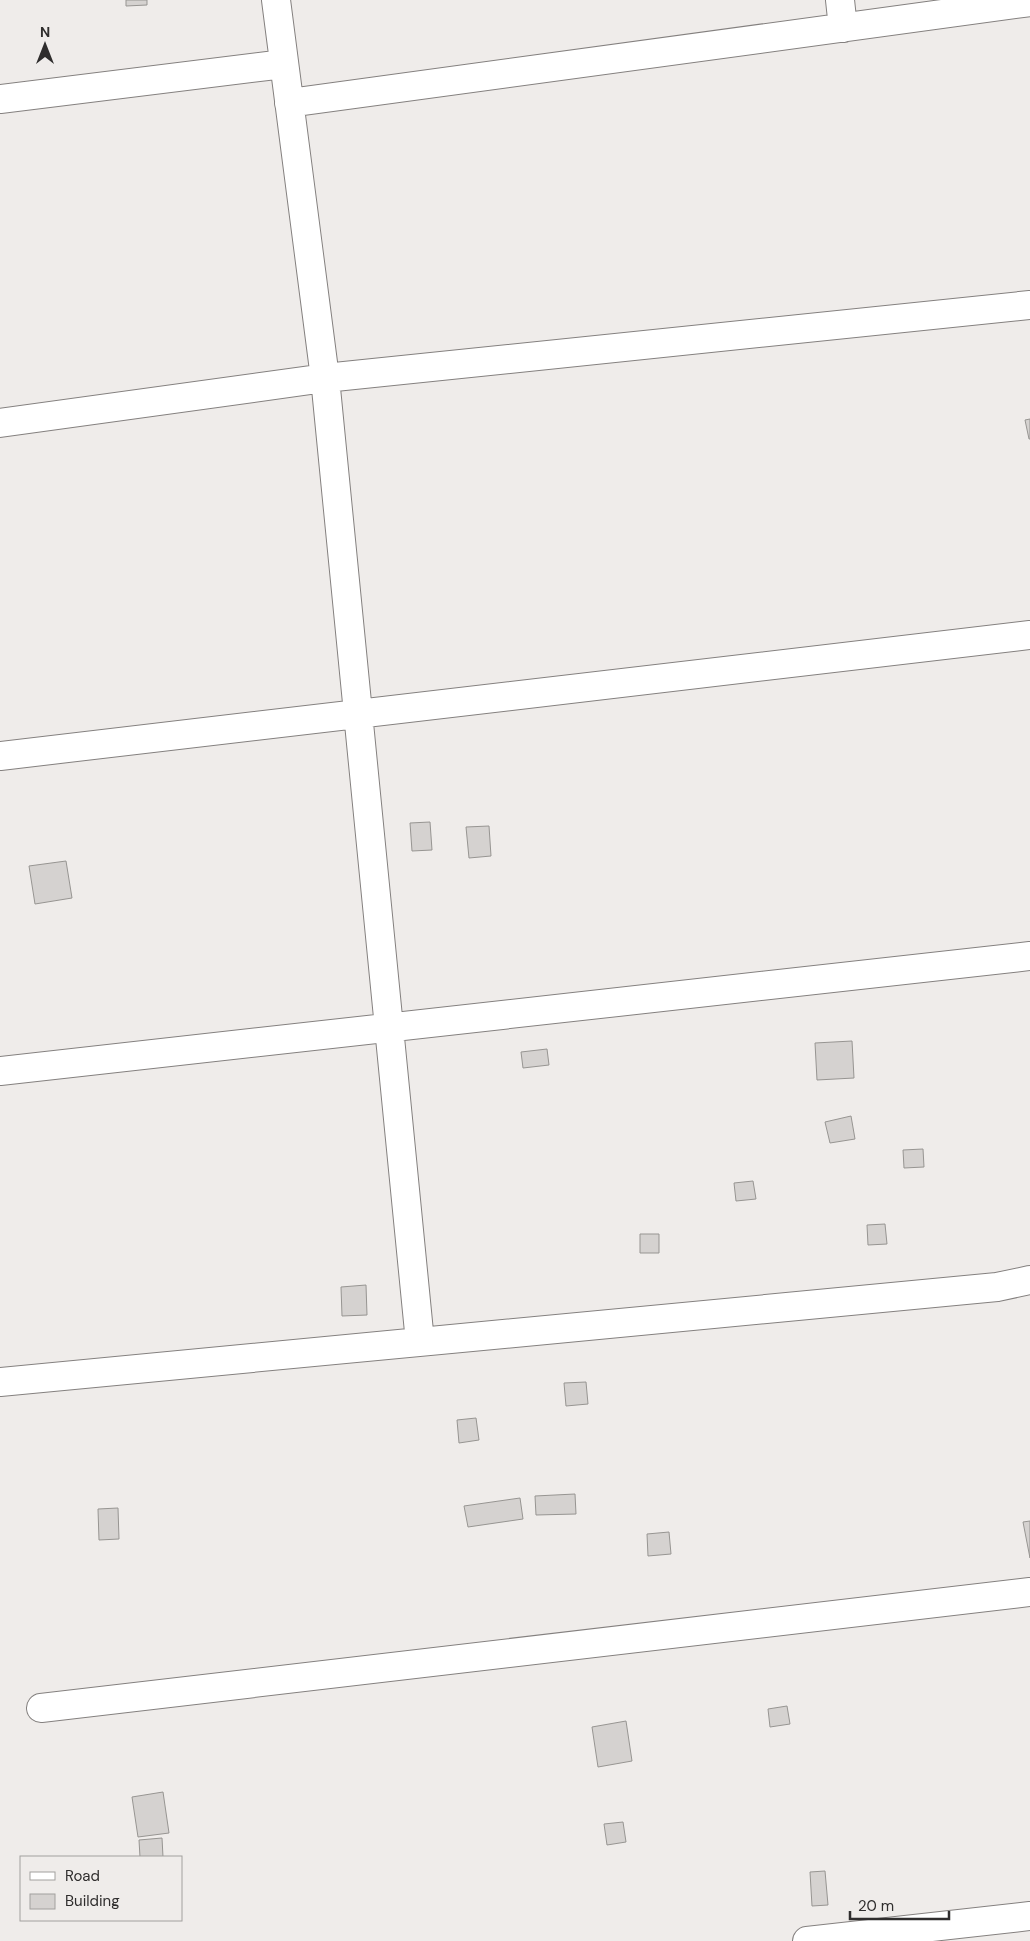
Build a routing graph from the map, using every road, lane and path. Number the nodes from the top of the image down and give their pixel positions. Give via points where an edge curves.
1 (276, 0) edge
2 (840, 0) edge
3 (1030, 2) edge
4 (843, 28) junction
5 (284, 64) junction
6 (0, 99) edge
7 (289, 102) junction
8 (1030, 305) edge
9 (325, 378) junction
10 (0, 423) edge
11 (1030, 635) edge
12 (358, 714) junction
13 (0, 756) edge
14 (1030, 956) edge
15 (389, 1028) junction
16 (0, 1071) edge
17 (1030, 1280) edge
18 (420, 1342) junction
19 (0, 1382) edge
20 (1030, 1592) edge
21 (41, 1708) dead end
22 (1030, 1916) edge
23 (807, 1941) edge

1 - 5 street
2 - 4 street
3 - 4 street
4 - 7 street
5 - 6 street
5 - 7 street
7 - 9 street
8 - 9 street
9 - 10 street
9 - 12 street
11 - 12 street
12 - 13 street
12 - 15 street
14 - 15 street
15 - 16 street
15 - 18 street
17 - 18 street via 988,1288
18 - 19 street
20 - 21 street
22 - 23 street

